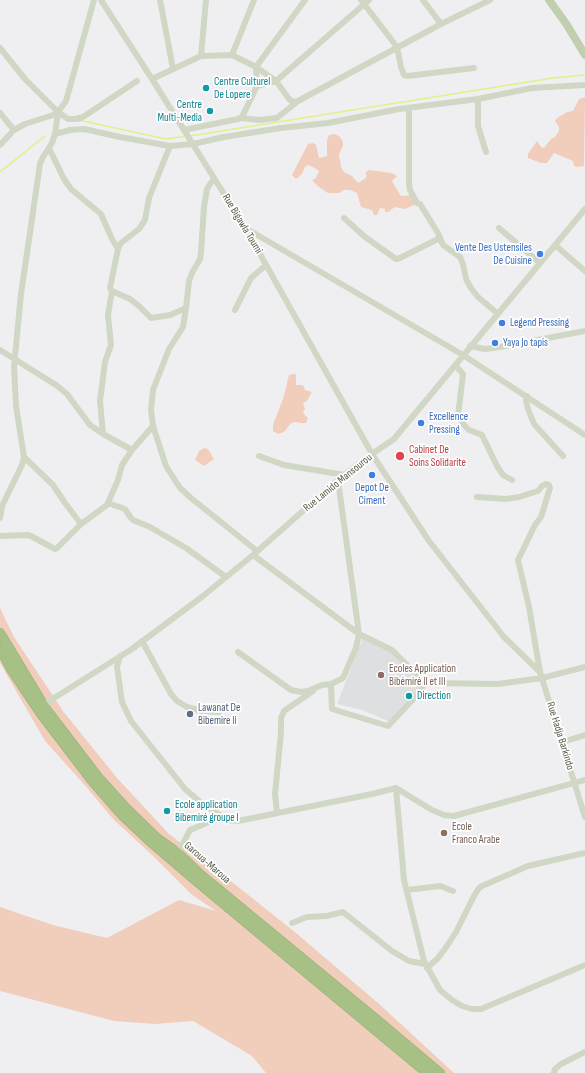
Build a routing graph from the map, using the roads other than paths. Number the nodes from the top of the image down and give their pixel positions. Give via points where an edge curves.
1 (94, 0) edge
2 (101, 0) edge
3 (160, 0) edge
4 (206, 0) edge
5 (254, 0) edge
6 (305, 0) edge
7 (423, 0) edge
8 (490, 0) edge
9 (549, 0) edge
10 (365, 1) edge
11 (441, 24) junction
12 (397, 47) junction
13 (0, 48) edge
14 (232, 55) junction
15 (585, 55) edge
16 (201, 56) junction
17 (256, 67) junction
18 (173, 68) junction
19 (474, 68) dead end
20 (152, 79) junction
21 (137, 81) dead end
22 (276, 81) junction
23 (585, 85) edge
24 (257, 86) junction
25 (478, 100) junction
26 (298, 101) junction
27 (410, 108) junction
28 (58, 112) junction
29 (0, 113) edge
30 (241, 118) junction
31 (14, 130) junction
32 (185, 132) junction
33 (55, 134) junction
34 (192, 143) junction
35 (0, 145) edge
36 (170, 146) junction
37 (49, 148) junction
38 (486, 152) dead end
39 (214, 178) junction
40 (585, 210) edge
41 (344, 218) dead end
42 (499, 228) dead end
43 (246, 229) junction
44 (440, 238) junction
45 (555, 245) junction
46 (118, 249) junction
47 (540, 263) junction
48 (266, 265) junction
49 (585, 271) edge
50 (112, 290) junction
51 (186, 308) junction
52 (235, 310) dead end
53 (497, 313) junction
54 (585, 331) edge
55 (470, 346) junction
56 (0, 350) edge
57 (463, 355) junction
58 (15, 359) junction
59 (456, 366) junction
60 (527, 396) junction
61 (153, 426) junction
62 (103, 434) junction
63 (585, 435) edge
64 (132, 450) junction
65 (372, 454) junction
66 (259, 456) dead end
67 (563, 456) dead end
68 (24, 457) junction
69 (345, 475) junction
70 (338, 480) junction
71 (512, 480) dead end
72 (477, 497) dead end
73 (108, 503) junction
74 (0, 518) edge
75 (82, 524) junction
76 (0, 536) edge
77 (255, 553) junction
78 (226, 577) junction
79 (0, 633) edge
80 (359, 634) junction
81 (142, 641) junction
82 (0, 648) edge
83 (238, 652) dead end
84 (120, 656) junction
85 (585, 667) edge
86 (541, 675) junction
87 (425, 683) junction
88 (331, 684) junction
89 (322, 685) junction
90 (43, 705) junction
91 (219, 712) dead end
92 (585, 735) edge
93 (562, 742) junction
94 (585, 780) edge
95 (575, 783) junction
96 (396, 788) junction
97 (277, 813) junction
98 (585, 817) edge
99 (230, 820) junction
100 (178, 853) junction
101 (585, 853) edge
102 (406, 890) junction
103 (453, 891) dead end
104 (292, 923) dead end
105 (585, 965) edge
106 (426, 966) junction
107 (585, 1052) edge
108 (427, 1073) edge
109 (440, 1073) edge
110 (554, 1073) edge

1 - 28 street via 69,93
2 - 20 street, Rue Bigawla Toumi
3 - 18 street
4 - 16 street
5 - 14 street
6 - 17 street
7 - 11 street
8 - 11 street
9 - 15 main road
10 - 12 street
10 - 22 street
11 - 12 street
12 - 19 street via 403,74 407,76
12 - 26 street
13 - 28 street via 25,79
14 - 16 street
14 - 17 street
16 - 18 street
17 - 22 street
17 - 24 street
18 - 20 street
20 - 32 street, Rue Bigawla Toumi
21 - 28 street via 83,117 68,119
22 - 24 street
22 - 26 street via 289,99
23 - 25 street via 532,88
24 - 30 street
25 - 27 street
25 - 38 street via 478,126
26 - 30 street via 276,118
27 - 34 street
27 - 44 street via 410,190
28 - 31 street
28 - 33 street
29 - 31 street
30 - 32 street
31 - 35 street
32 - 34 street, Rue Bigawla Toumi
33 - 36 street via 84,129
33 - 37 street
34 - 36 street
34 - 39 street, Rue Bigawla Toumi
36 - 46 street via 148,198 145,220
37 - 46 street via 71,189 101,214
37 - 58 street via 43,157 40,170 21,294
39 - 43 street, Rue Bigawla Toumi
39 - 51 street via 207,189 200,258 189,282
40 - 45 street, Rue Lamido Mansourou
41 - 44 street via 396,259
42 - 47 street
43 - 48 street, Rue Bigawla Toumi
43 - 57 street
44 - 53 street via 443,245 460,257 466,279 478,297
45 - 47 street, Rue Lamido Mansourou
45 - 49 street
46 - 50 street via 110,288
47 - 53 street, Rue Lamido Mansourou
48 - 52 street via 251,278
48 - 65 street, Rue Bigawla Toumi
50 - 51 street via 130,299 151,318 170,315
50 - 62 street via 108,315 111,345 105,362 100,401
51 - 61 street via 183,327 169,348 153,390
53 - 55 street, Rue Lamido Mansourou
54 - 55 street via 485,349
55 - 57 street, Rue Lamido Mansourou
56 - 58 street
57 - 59 street, Rue Lamido Mansourou
57 - 60 street
58 - 62 street via 67,394 90,425
58 - 68 street via 16,406
59 - 65 street, Rue Lamido Mansourou via 394,440
59 - 71 street via 463,374 458,416 469,430 482,435 497,466 503,475
60 - 63 street
60 - 67 street via 528,409 534,424
61 - 64 street
61 - 77 street via 166,466 180,488
62 - 64 street
64 - 73 street via 120,468
65 - 69 street, Rue Lamido Mansourou
65 - 86 street, Rue Bigawla Toumi via 429,541 504,637
66 - 69 street via 284,465
68 - 74 street via 2,506
68 - 75 street via 53,485
69 - 70 street, Rue Lamido Mansourou
70 - 77 street, Rue Lamido Mansourou
70 - 80 street
72 - 86 street, Rue Hadja Barkindo via 520,497 549,484 541,517 518,560
73 - 75 street
73 - 78 street via 125,509 131,518 186,548
75 - 76 street via 56,549 27,535
77 - 78 street, Rue Lamido Mansourou
77 - 80 street
78 - 81 street, Rue Lamido Mansourou
79 - 90 highway, Garoua-Maroua
80 - 87 street via 392,650
80 - 88 street via 347,671 343,678
81 - 84 street, Rue Lamido Mansourou
81 - 91 street via 177,701 202,711
82 - 108 highway, Garoua-Maroua via 41,714 93,782 122,814 183,870
83 - 89 street via 291,690 301,692
84 - 90 street, Rue Lamido Mansourou
84 - 99 street via 117,667 122,702 131,721 185,789 206,806
85 - 86 street
86 - 87 street via 498,684
86 - 93 street, Rue Hadja Barkindo
87 - 88 street via 388,726 332,709
88 - 89 street
89 - 97 street via 284,711 281,718 274,794
90 - 100 highway, Garoua-Maroua via 126,809 157,838
92 - 93 street
93 - 95 street, Rue Hadja Barkindo
94 - 95 street
95 - 96 street via 449,816 432,810
95 - 98 street, Rue Hadja Barkindo
96 - 97 street
96 - 102 street
97 - 99 street via 238,821
99 - 100 street via 216,819 190,830
100 - 109 highway, Garoua-Maroua
101 - 106 street via 528,866 482,886 438,958
102 - 103 street via 440,886
102 - 106 street
104 - 106 street via 307,917 343,912 392,951 409,961
105 - 106 street via 481,1009 462,1006 452,1000 440,990
107 - 110 street via 561,1064

